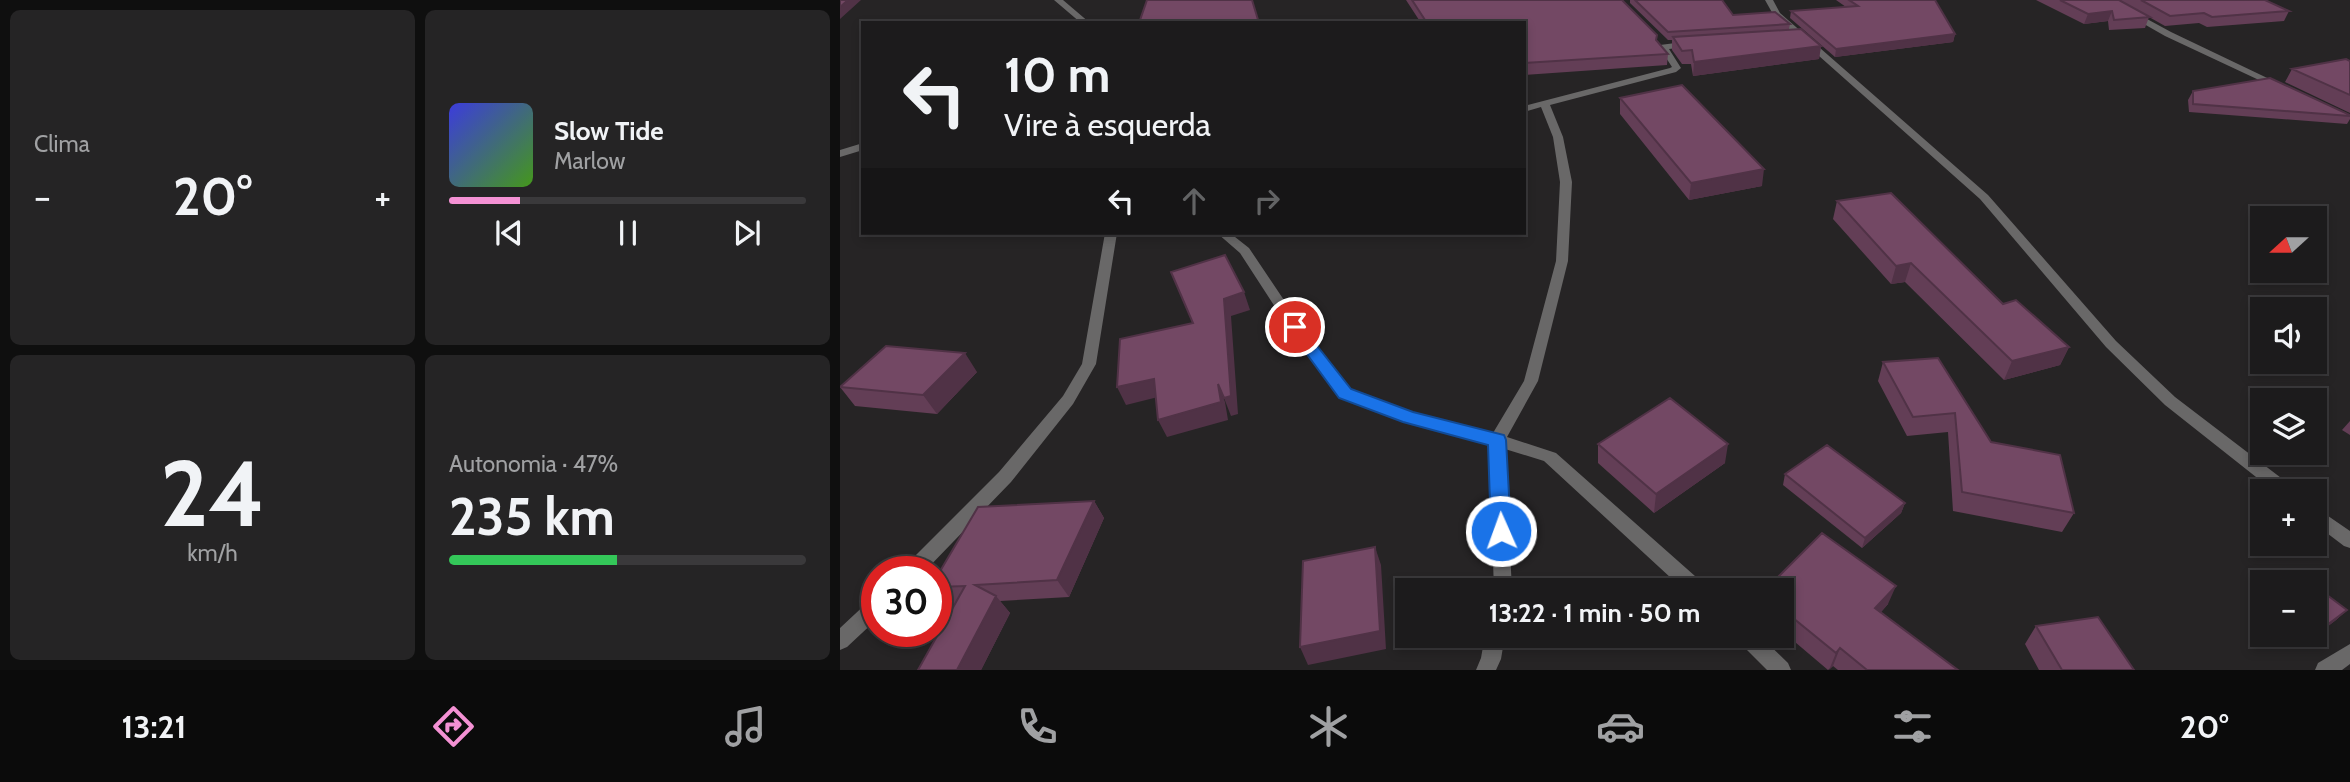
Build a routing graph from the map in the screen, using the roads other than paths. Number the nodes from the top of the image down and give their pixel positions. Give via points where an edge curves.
1 (1058, 0) edge
2 (1769, 0) edge
3 (2106, 0) edge
4 (1084, 21) edge
5 (1656, 37) edge
6 (1697, 43) edge
7 (1665, 46) junction
8 (2288, 90) edge
9 (1545, 104) junction
10 (1526, 109) edge
11 (861, 147) edge
12 (840, 154) edge
13 (1111, 235) edge
14 (1225, 235) edge
15 (1497, 440) junction
16 (2270, 479) edge
17 (2327, 523) edge
18 (2350, 541) edge
19 (928, 556) edge
20 (1503, 578) edge
21 (1684, 578) edge
22 (861, 621) edge
23 (840, 641) edge
24 (1493, 648) edge
25 (1758, 648) edge
26 (2350, 653) edge
27 (1486, 670) edge
28 (1781, 670) edge
29 (2325, 670) edge

1 - 4 street
2 - 16 street via 1795,37 1984,197 2112,344 2170,401
3 - 8 street
5 - 7 street
6 - 7 street
7 - 9 street via 1662,49 1677,68 1673,70
9 - 10 street
9 - 15 street via 1558,137 1566,182 1562,261 1531,381
11 - 12 street
13 - 19 street via 1089,364 1068,400 1005,477
14 - 15 street via 1245,251 1345,394
15 - 20 street
15 - 21 street via 1550,457
17 - 18 street
22 - 23 street
24 - 27 street
25 - 28 street
26 - 29 street

